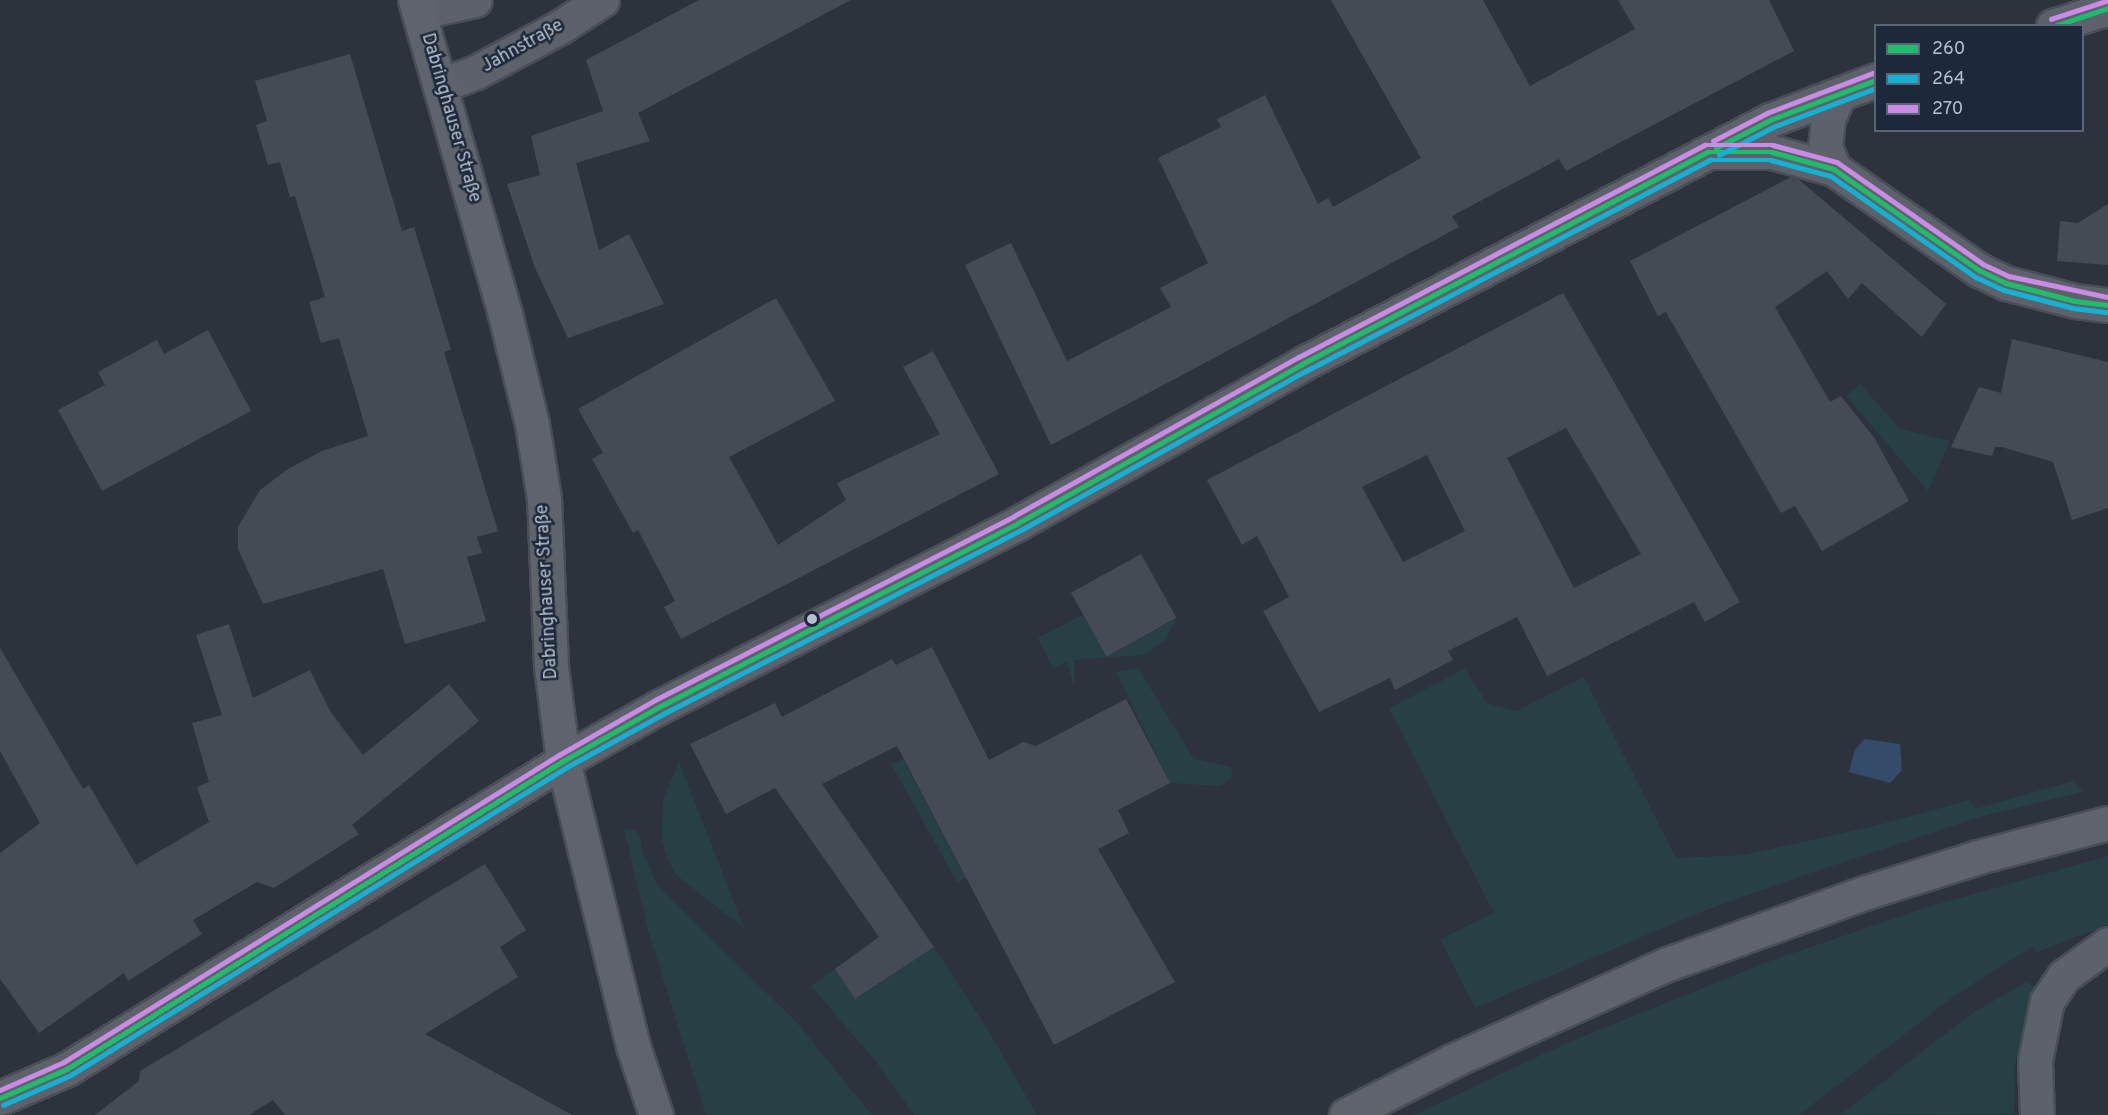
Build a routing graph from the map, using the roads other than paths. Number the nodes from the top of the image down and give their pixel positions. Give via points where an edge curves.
1 (475, 0) edge
2 (602, 0) edge
3 (417, 6) edge
4 (2108, 8) edge
5 (2059, 24) edge
6 (1874, 80) edge
7 (441, 85) junction
8 (1839, 94) junction
9 (1708, 152) junction
10 (1834, 169) junction
11 (2108, 304) edge
12 (563, 761) junction
13 (2108, 823) edge
14 (2108, 944) edge
15 (0, 1098) edge
16 (656, 1115) edge
17 (1346, 1115) edge
18 (2037, 1115) edge

1 - 3 street
2 - 7 street, Jahnstraße via 497,61
3 - 7 main road, Dabringhauser Straße
4 - 5 street
6 - 8 street
7 - 12 main road, Dabringhauser Straße via 532,424 544,498 551,666
8 - 9 street via 1770,120
8 - 10 street via 1828,119 1825,147
9 - 10 street via 1772,152
9 - 12 street via 1302,364 1018,523 668,702
10 - 11 street via 1979,270 2018,286 2075,301
12 - 15 street via 67,1069
12 - 16 main road, Dabringhauser Straße via 633,1046
13 - 17 main road via 1978,857 1864,893 1665,965 1452,1060
14 - 18 street via 2064,976 2047,1001 2035,1061

